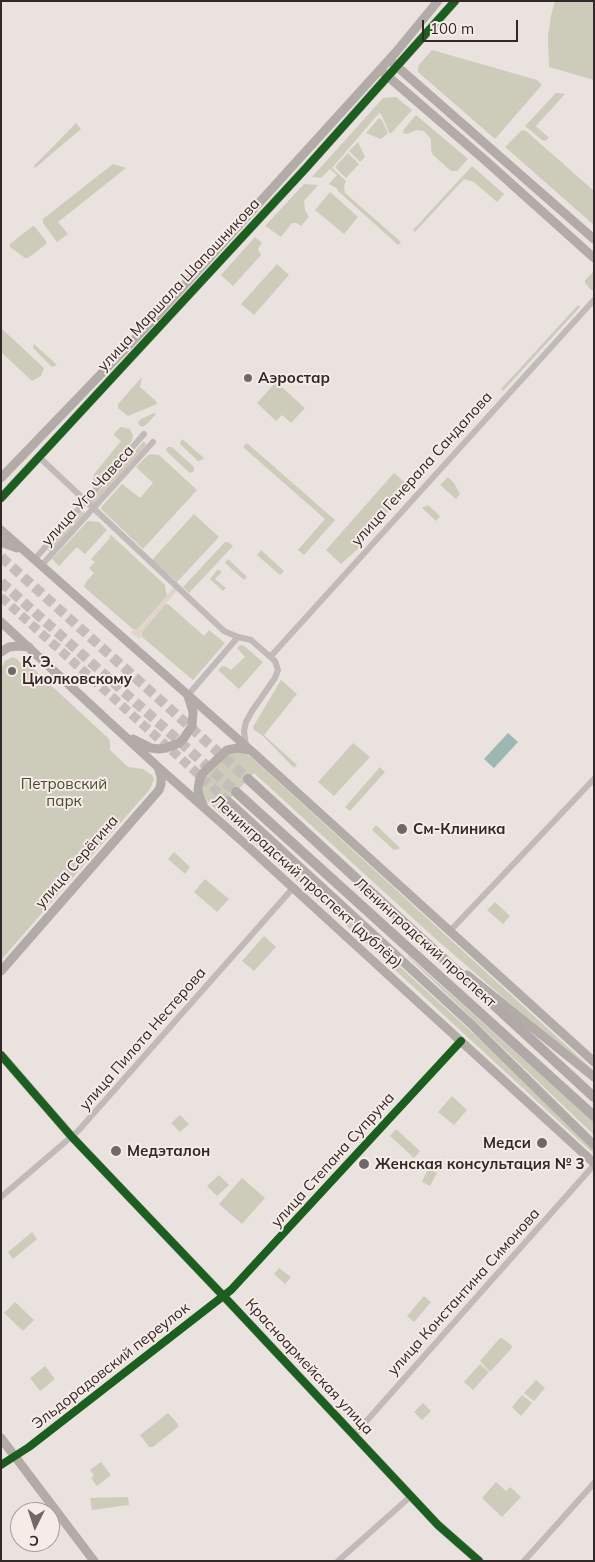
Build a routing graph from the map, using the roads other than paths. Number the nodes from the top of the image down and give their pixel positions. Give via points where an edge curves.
1 (438, 1) edge
2 (455, 1) edge
3 (389, 59) junction
4 (396, 66) junction
5 (380, 69) junction
6 (387, 76) junction
7 (594, 240) edge
8 (594, 258) edge
9 (594, 300) edge
10 (144, 434) dead end
11 (153, 442) dead end
12 (39, 457) junction
13 (1, 478) edge
14 (1, 498) edge
15 (86, 501) junction
16 (94, 508) junction
17 (1, 530) edge
18 (1, 542) edge
19 (34, 560) junction
20 (1, 622) edge
21 (238, 637) junction
22 (29, 648) junction
23 (1, 652) edge
24 (271, 656) junction
25 (188, 695) junction
26 (118, 730) junction
27 (246, 746) junction
28 (257, 756) junction
29 (158, 767) junction
30 (248, 779) tunnel mouth
31 (594, 779) edge
32 (236, 792) tunnel mouth
33 (228, 801) tunnel mouth
34 (208, 811) junction
35 (293, 888) junction
36 (449, 932) junction
37 (424, 940) junction
38 (1, 971) edge
39 (461, 1041) junction
40 (1, 1055) edge
41 (594, 1062) edge
42 (594, 1077) edge
43 (594, 1097) edge
44 (594, 1116) edge
45 (72, 1136) junction
46 (594, 1144) edge
47 (594, 1164) edge
48 (1, 1197) edge
49 (223, 1296) junction
50 (354, 1436) junction
51 (1, 1438) edge
52 (15, 1456) junction
53 (1, 1465) edge
54 (594, 1484) edge
55 (411, 1496) junction
56 (94, 1561) edge
57 (338, 1561) edge
58 (479, 1561) edge
59 (524, 1561) edge

1 - 3 street, улица Маршала Шапошникова
2 - 4 street, улица Маршала Шапошникова
3 - 4 street
3 - 5 street, улица Маршала Шапошникова
4 - 6 street, улица Маршала Шапошникова
4 - 7 street
5 - 6 street
5 - 13 street, улица Маршала Шапошникова via 150,324
6 - 8 street
6 - 12 street, улица Маршала Шапошникова
9 - 24 street, улица Генерала Сандалова
10 - 15 street, улица Уго Чавеса
11 - 16 street, улица Уго Чавеса
12 - 14 street, улица Маршала Шапошникова
12 - 15 street
15 - 16 street
15 - 19 street, улица Уго Чавеса
16 - 19 street, улица Уго Чавеса
16 - 21 street via 224,631
17 - 19 street
18 - 19 street
19 - 25 street
20 - 22 street, Ленинградский проспект (дублёр)
21 - 24 street via 251,640
21 - 25 street
22 - 23 street via 9,647
22 - 26 street, Ленинградский проспект (дублёр)
24 - 27 street via 278,670 248,716 244,731
25 - 26 street via 193,712 192,726 173,746 151,748
25 - 27 street
26 - 29 street, Ленинградский проспект (дублёр)
27 - 28 street
28 - 34 street via 250,750 232,748 221,753 203,773 198,783 199,795
28 - 36 street
29 - 34 street, Ленинградский проспект (дублёр)
29 - 38 street, улица Серёгина via 162,784 159,790
30 - 37 main road, Ленинградский проспект
31 - 36 street
32 - 44 main road, Ленинградский проспект
33 - 46 street, Ленинградский проспект (дублёр) via 471,1024
34 - 35 street, Ленинградский проспект (дублёр)
35 - 39 street, Ленинградский проспект (дублёр)
35 - 45 street, улица Пилота Нестерова
36 - 41 street
37 - 42 street
37 - 43 main road, Ленинградский проспект
39 - 47 street, Ленинградский проспект (дублёр)
39 - 49 street, улица Степана Супруна via 268,1252
40 - 45 street, Красноармейская улица
45 - 48 street, улица Пилота Нестерова
45 - 49 street, Красноармейская улица
47 - 50 street, улица Константина Симонова
49 - 50 street, Красноармейская улица
49 - 52 street, Эльдорадовский переулок
50 - 55 street, Красноармейская улица
51 - 52 street
52 - 53 street, Эльдорадовский переулок
52 - 56 street
54 - 59 street
55 - 57 street
55 - 58 street, Красноармейская улица via 445,1532

